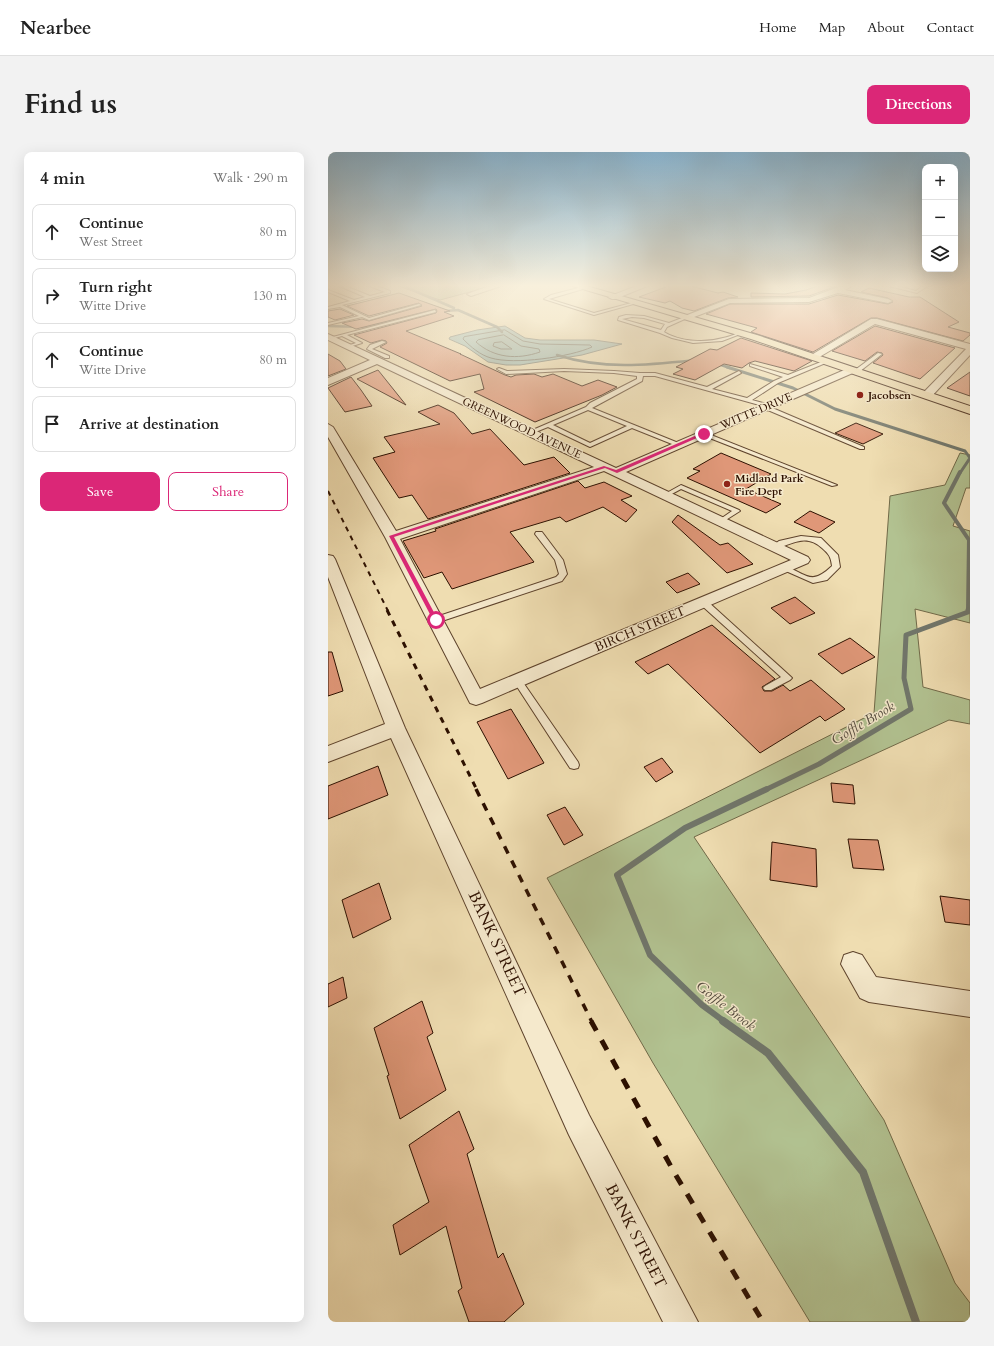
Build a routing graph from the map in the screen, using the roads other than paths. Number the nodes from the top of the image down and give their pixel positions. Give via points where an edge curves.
1 (335, 340) edge
2 (353, 340) edge
3 (681, 340) edge
4 (727, 340) edge
5 (761, 340) edge
6 (842, 340) edge
7 (945, 340) edge
8 (384, 342) dead end
9 (348, 346) junction
10 (970, 346) edge
11 (970, 350) edge
12 (880, 354) dead end
13 (378, 357) junction
14 (813, 357) junction
15 (826, 361) junction
16 (752, 365) dead end
17 (499, 369) dead end
18 (855, 371) junction
19 (739, 372) dead end
20 (640, 376) junction
21 (788, 377) junction
22 (328, 382) edge
23 (708, 389) junction
24 (927, 395) junction
25 (748, 400) junction
26 (767, 407) junction
27 (588, 408) junction
28 (970, 410) edge
29 (548, 425) junction
30 (632, 426) junction
31 (328, 427) edge
32 (531, 432) junction
33 (704, 434) junction
34 (679, 445) junction
35 (862, 448) dead end
36 (610, 469) junction
37 (834, 485) dead end
38 (666, 495) junction
39 (720, 521) junction
40 (539, 534) dead end
41 (392, 536) junction
42 (775, 547) junction
43 (328, 559) edge
44 (803, 560) joint
45 (783, 568) junction
46 (703, 602) junction
47 (436, 620) junction
48 (517, 680) junction
49 (768, 688) dead end
50 (396, 728) junction
51 (328, 754) edge
52 (574, 765) dead end
53 (853, 964) dead end
54 (970, 1004) edge
55 (681, 1322) edge

1 - 9 street, GREENWOOD AVENUE
2 - 9 lane via 360,343
3 - 4 lane via 697,342
5 - 14 main road
6 - 14 street
7 - 10 street
8 - 13 lane via 369,349
9 - 13 street, GREENWOOD AVENUE
11 - 24 street
12 - 18 lane
13 - 22 street
13 - 32 street, GREENWOOD AVENUE
14 - 15 main road
15 - 18 main road
15 - 21 lane
16 - 21 lane
17 - 20 lane via 506,373 564,370
18 - 24 main road
18 - 26 street, WITTE DRIVE
19 - 23 lane
20 - 23 lane via 655,374
20 - 27 lane via 640,380
21 - 25 lane
23 - 25 lane
24 - 28 main road
25 - 26 lane
26 - 33 street, WITTE DRIVE
26 - 35 lane
27 - 29 lane
27 - 30 lane
29 - 30 lane via 590,445
29 - 32 lane
30 - 34 lane
31 - 41 street
32 - 36 street, GREENWOOD AVENUE
33 - 34 street, WITTE DRIVE
33 - 37 lane
34 - 36 street, WITTE DRIVE
36 - 38 street, GREENWOOD AVENUE
36 - 41 street, WITTE DRIVE
38 - 39 street, GREENWOOD AVENUE
38 - 39 lane via 681,487 737,511
39 - 42 street, GREENWOOD AVENUE
40 - 47 lane via 559,560 563,574 559,579
41 - 47 street
42 - 44 street, GREENWOOD AVENUE
42 - 45 lane via 801,538 818,540 834,555 836,567 824,578 813,581
43 - 50 street, BANK STREET
44 - 45 street, BIRCH STREET
45 - 46 street, BIRCH STREET
46 - 48 street, BIRCH STREET
46 - 49 lane via 787,678
47 - 48 street, BIRCH STREET via 476,698
48 - 52 lane
50 - 51 street
50 - 55 street, BANK STREET via 579,1125
53 - 54 street via 869,989

